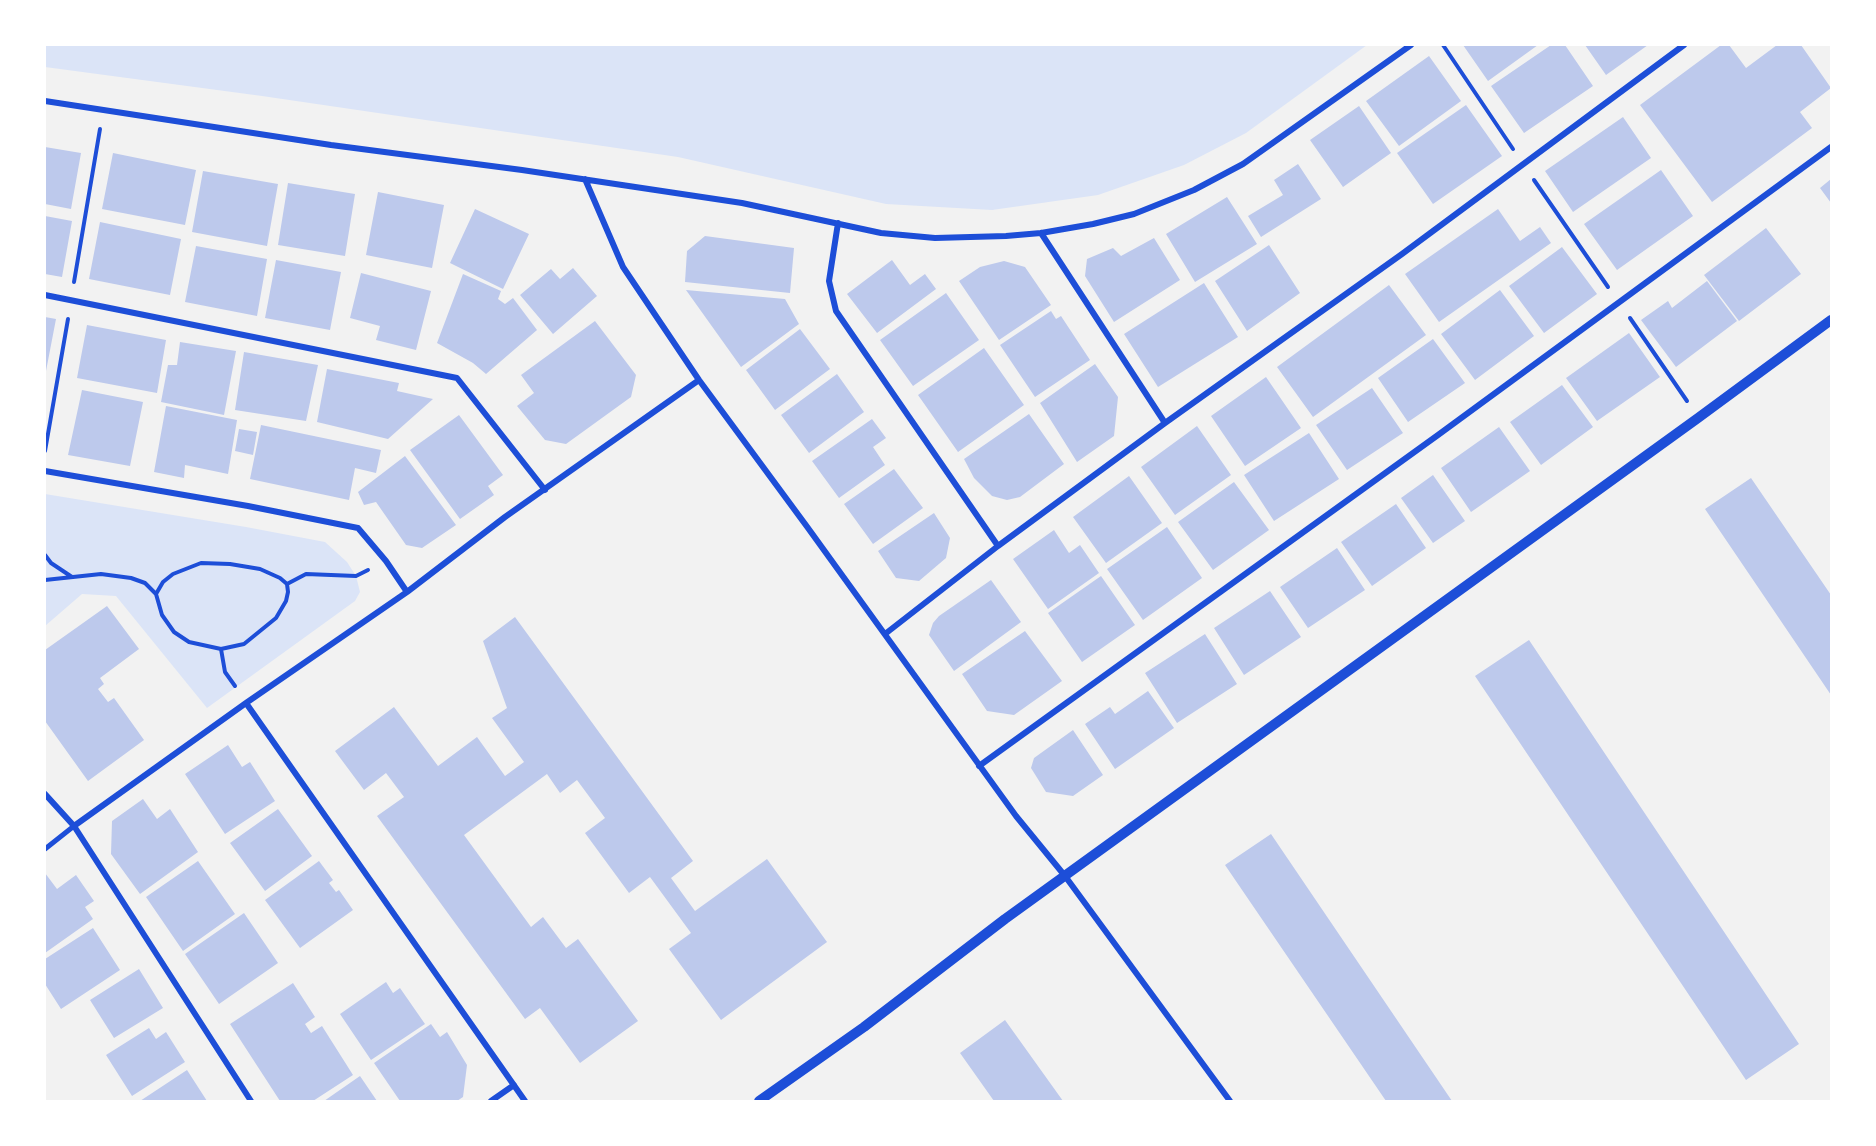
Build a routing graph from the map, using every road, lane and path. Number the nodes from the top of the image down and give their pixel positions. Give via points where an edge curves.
1 (1411, 45) edge
2 (1443, 45) edge
3 (1684, 45) edge
4 (45, 101) edge
5 (103, 109) junction
6 (1831, 147) edge
7 (1523, 165) junction
8 (585, 179) junction
9 (838, 223) junction
10 (1041, 233) junction
11 (45, 295) edge
12 (71, 299) junction
13 (1619, 303) junction
14 (1831, 320) edge
15 (699, 380) junction
16 (1698, 418) junction
17 (1165, 423) junction
18 (45, 451) edge
19 (45, 471) edge
20 (545, 490) junction
21 (998, 546) junction
22 (45, 555) edge
23 (386, 561) junction
24 (73, 578) junction
25 (45, 580) edge
26 (287, 584) junction
27 (407, 592) junction
28 (156, 594) junction
29 (885, 634) junction
30 (221, 649) junction
31 (236, 687) dead end
32 (246, 703) junction
33 (979, 766) junction
34 (45, 794) edge
35 (74, 826) junction
36 (45, 849) edge
37 (1065, 876) junction
38 (514, 1085) junction
39 (250, 1101) edge
40 (491, 1101) edge
41 (525, 1101) edge
42 (759, 1101) edge
43 (1230, 1101) edge

1 - 10 street via 1243,164 1194,190 1134,214
2 - 7 path
3 - 7 street
4 - 5 street
5 - 8 street
5 - 12 path
6 - 13 street
7 - 13 path
7 - 17 street
8 - 9 street via 742,203
8 - 15 street via 623,267
9 - 10 street via 881,233 935,238
9 - 21 street via 829,281 836,311
10 - 17 street
11 - 12 street
12 - 18 path
12 - 20 street via 457,378
13 - 16 path
13 - 33 street
14 - 16 street
15 - 20 street
15 - 29 street
16 - 37 street
17 - 21 street
19 - 23 street via 358,528
20 - 27 street
21 - 29 street
22 - 24 path
23 - 26 path via 356,576 306,574
23 - 27 street
24 - 25 path
24 - 28 path via 101,574 131,578 145,583
26 - 28 path via 260,569 201,563 172,574
26 - 30 path via 286,601 276,618 244,644
27 - 32 street
28 - 30 path via 162,615 174,632 189,642
29 - 33 street
30 - 31 path via 225,672
32 - 35 street
32 - 38 street
33 - 37 street
34 - 35 street
35 - 36 street
35 - 39 street
37 - 42 street
37 - 43 street
38 - 40 street
38 - 41 street

